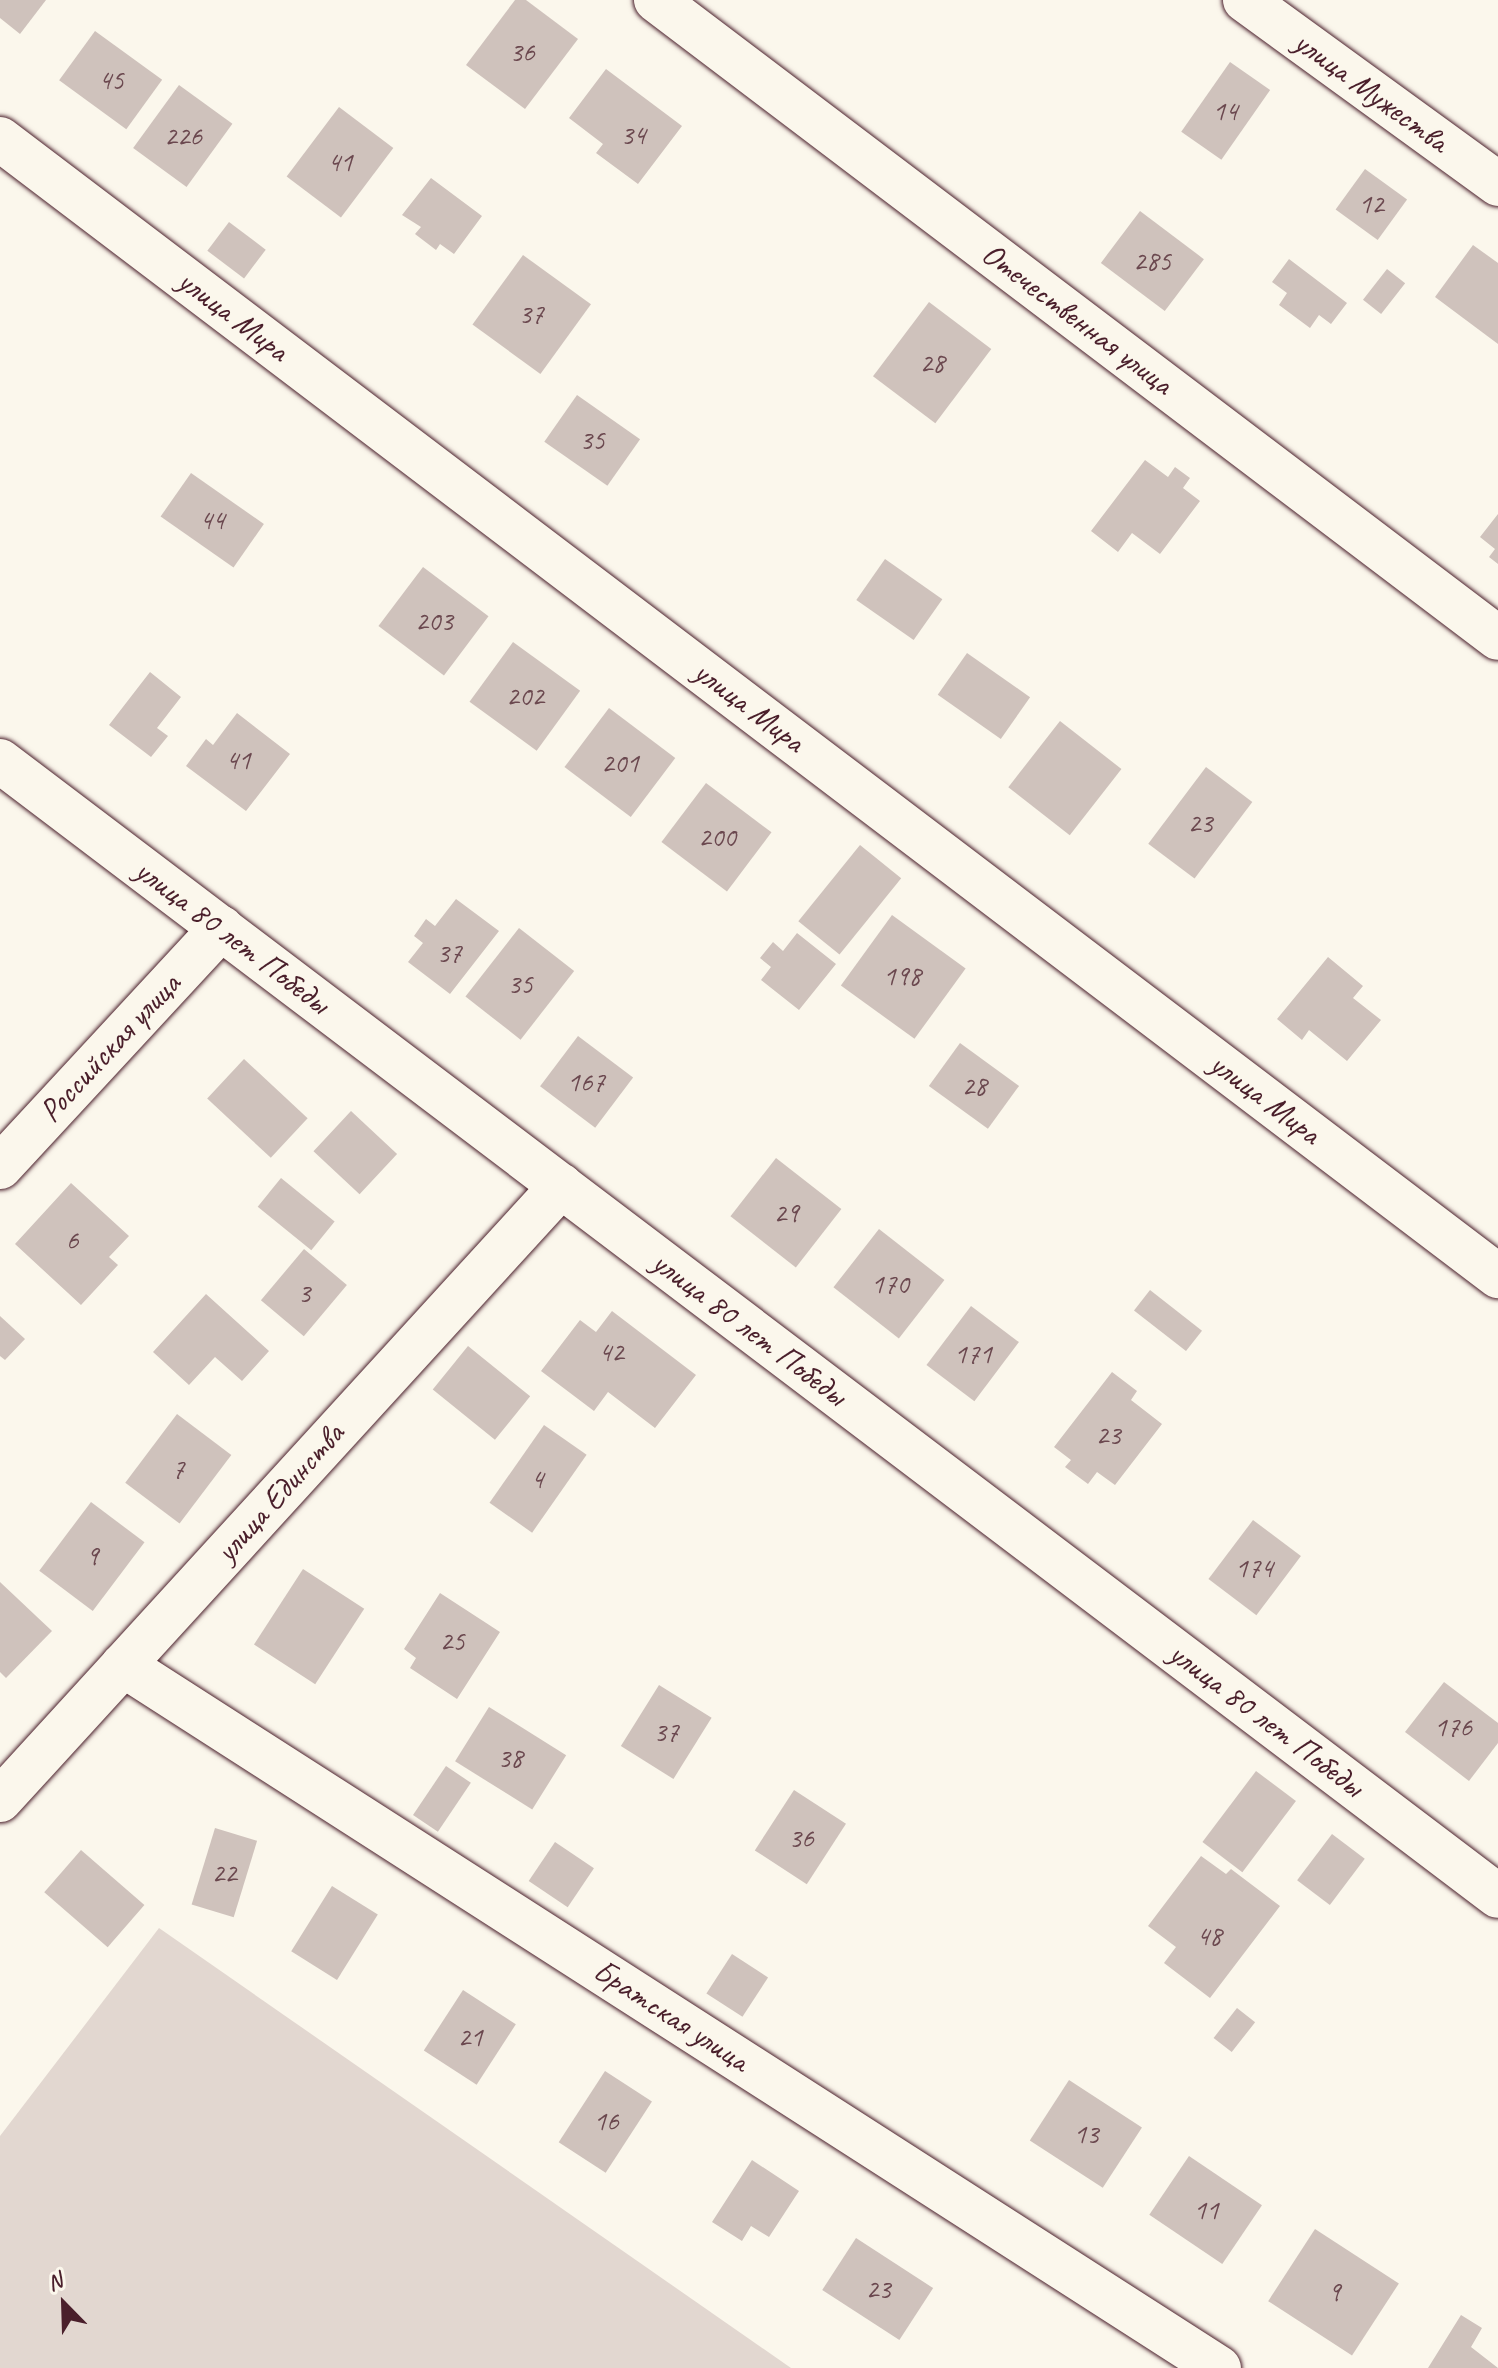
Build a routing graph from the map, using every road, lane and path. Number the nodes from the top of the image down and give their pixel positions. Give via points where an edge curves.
1 (656, 0) edge
2 (1245, 0) edge
3 (0, 139) edge
4 (1498, 184) edge
5 (1498, 638) edge
6 (0, 761) edge
7 (221, 928) junction
8 (0, 1167) edge
9 (561, 1186) junction
10 (1498, 1276) edge
11 (123, 1665) junction
12 (0, 1800) edge
13 (1498, 1896) edge
14 (1219, 2368) edge

1 - 5 street, Отечественная улица
2 - 4 street, улица Мужества
3 - 10 street, улица Мира
6 - 7 street, улица 80 лет Победы
7 - 8 street, Российская улица
7 - 9 street, улица 80 лет Победы
9 - 11 street, улица Единства
9 - 13 street, улица 80 лет Победы
11 - 12 street, улица Единства
11 - 14 street, Братская улица

